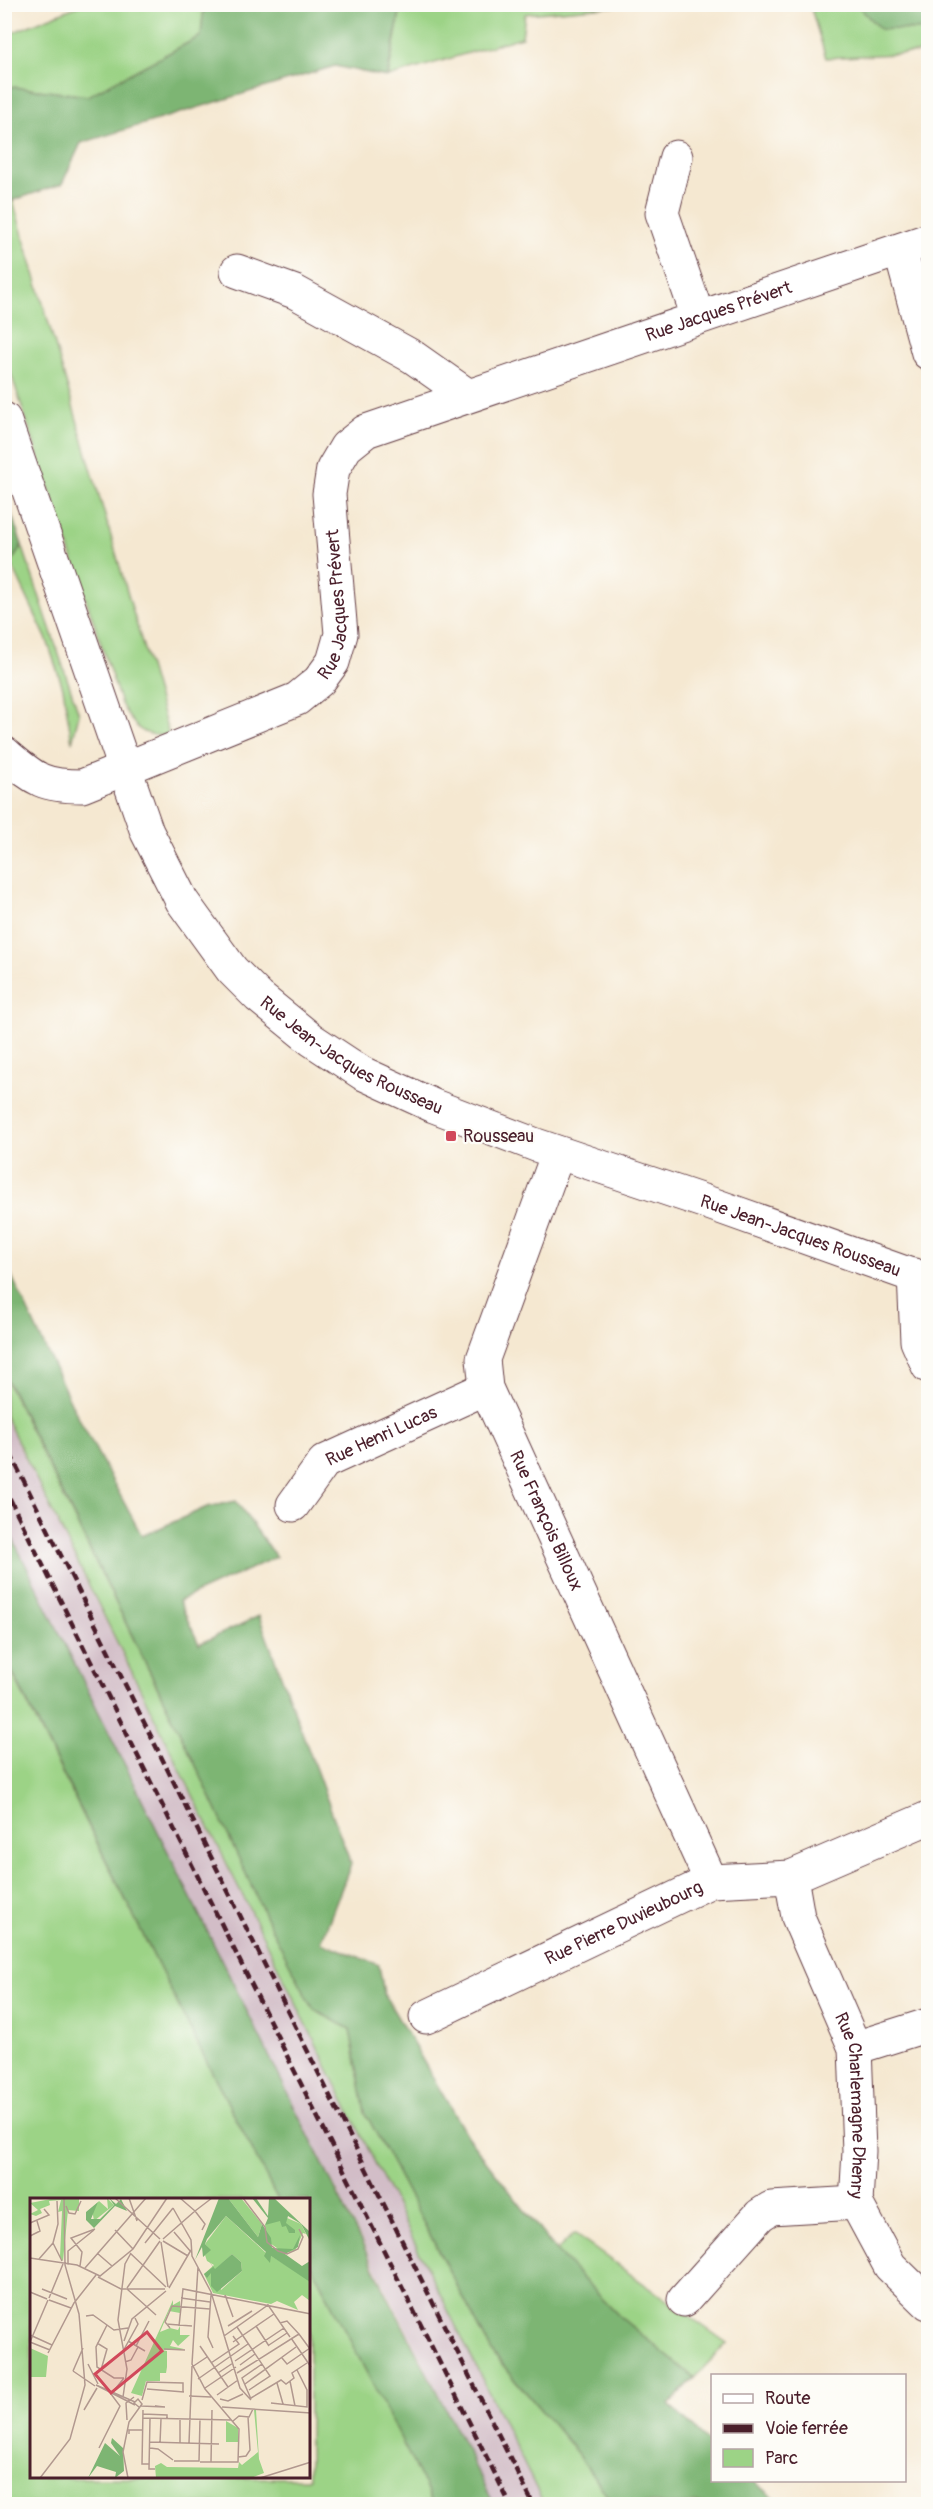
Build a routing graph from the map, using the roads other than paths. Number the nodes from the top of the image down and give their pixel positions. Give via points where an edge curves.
1 (676, 157) dead end
2 (914, 245) edge
3 (237, 271) dead end
4 (698, 317) junction
5 (928, 353) edge
6 (467, 395) junction
7 (4, 419) edge
8 (4, 753) edge
9 (124, 768) junction
10 (558, 1153) junction
11 (921, 1278) edge
12 (928, 1366) edge
13 (486, 1388) junction
14 (293, 1504) dead end
15 (928, 1818) edge
16 (791, 1877) junction
17 (711, 1881) junction
18 (426, 2017) dead end
19 (928, 2025) edge
20 (855, 2048) junction
21 (856, 2204) junction
22 (684, 2300) dead end
23 (928, 2303) edge

1 - 4 street via 662,213
2 - 4 street, Rue Jacques Prévert
2 - 5 street
3 - 6 street via 295,292 413,357
4 - 6 street, Rue Jacques Prévert
6 - 9 street, Rue Jacques Prévert via 366,431 346,447 333,469 329,494 341,634 333,662 319,681 297,699
7 - 9 street, Rue Jean-Jacques Rousseau
8 - 9 street via 35,779 58,786 82,786
9 - 10 street, Rue Jean-Jacques Rousseau via 147,832 182,901 232,970 259,997 312,1040 362,1073 434,1106
10 - 11 street, Rue Jean-Jacques Rousseau
10 - 13 street, Rue François Billoux via 483,1359
11 - 12 street via 917,1341
13 - 14 street, Rue Henri Lucas via 324,1462
13 - 17 street, Rue François Billoux
15 - 16 street, Rue Pierre Duvieubourg
16 - 17 street, Rue Pierre Duvieubourg
16 - 20 street, Rue Charlemagne Dhenry via 798,1917
17 - 18 street, Rue Pierre Duvieubourg
19 - 20 street
20 - 21 street, Rue Charlemagne Dhenry via 859,2151
21 - 22 street, Rue Charlemagne Dhenry via 771,2208
21 - 23 street via 890,2266

